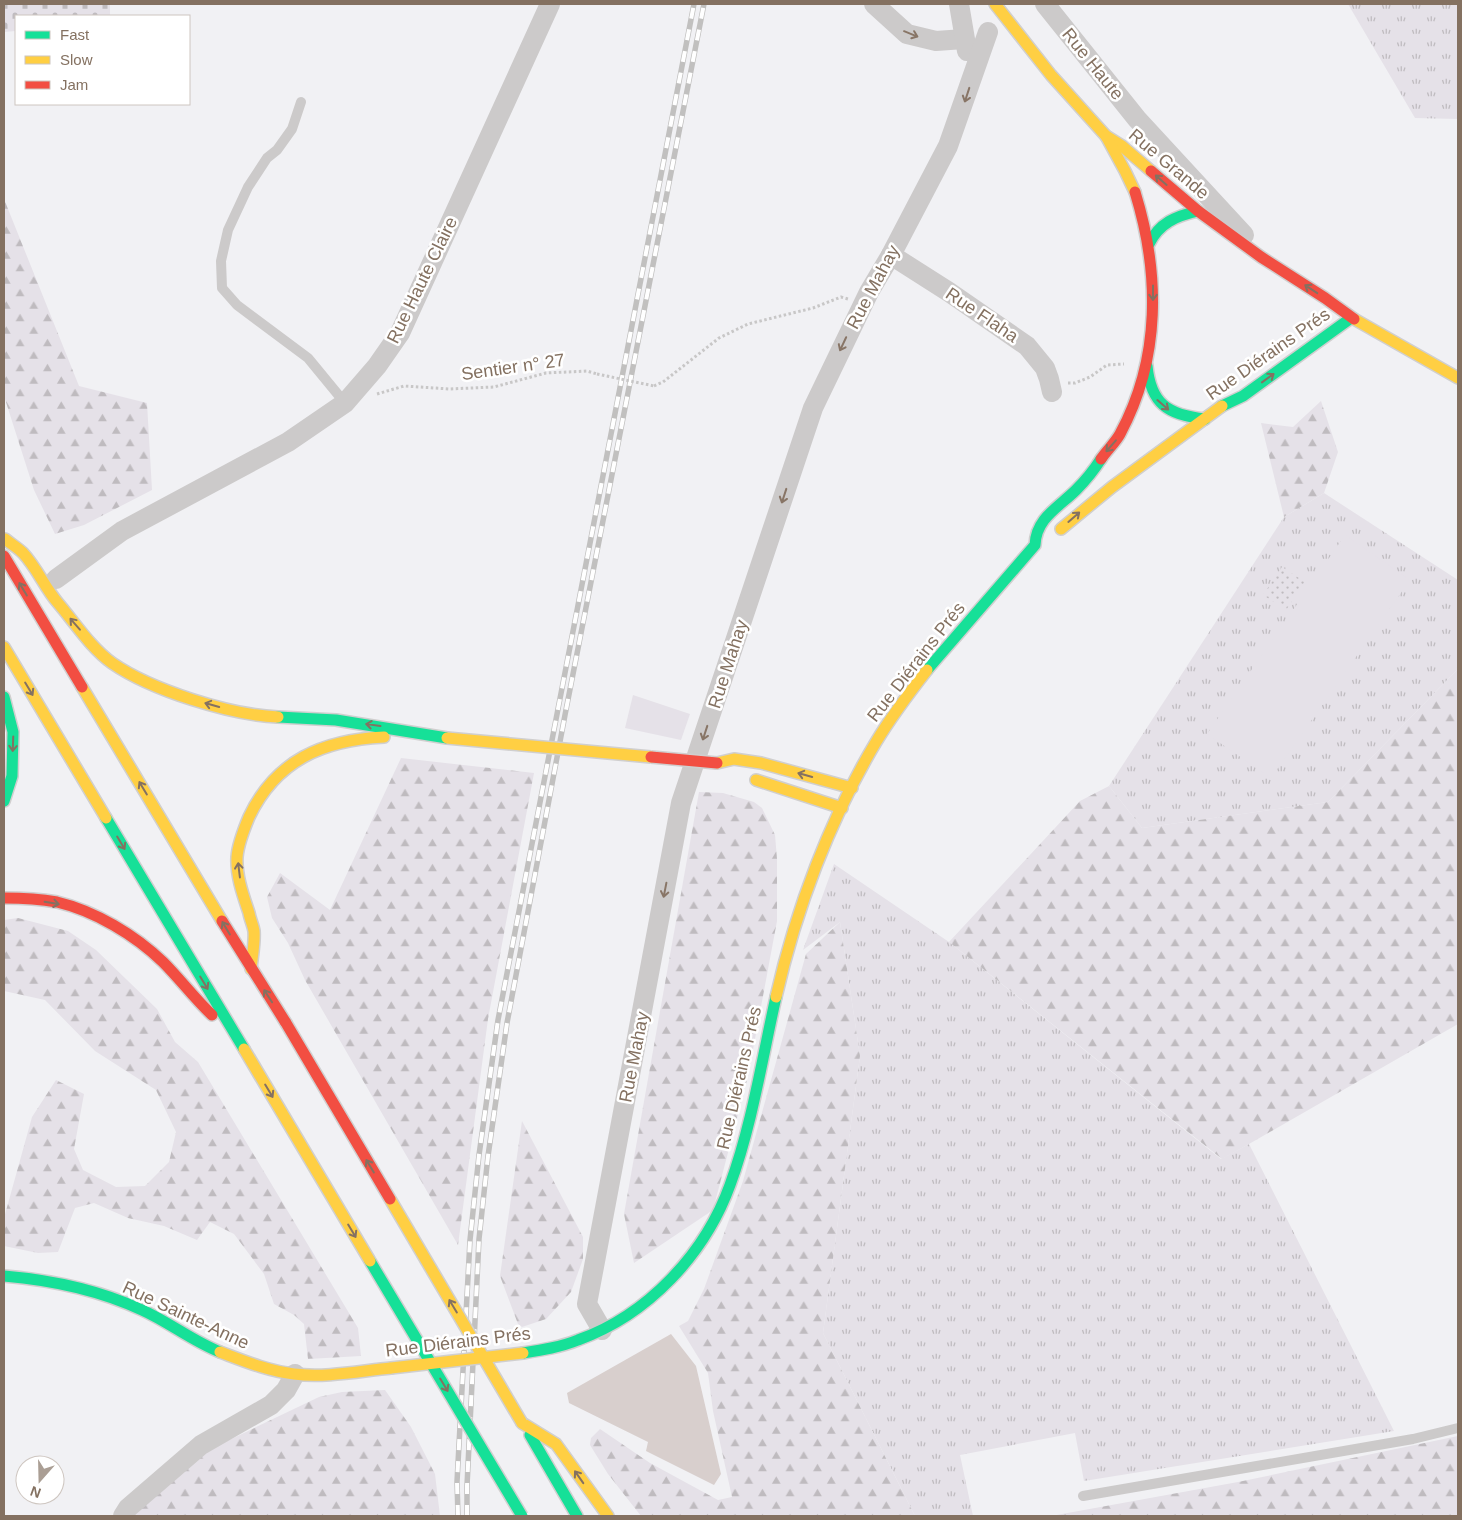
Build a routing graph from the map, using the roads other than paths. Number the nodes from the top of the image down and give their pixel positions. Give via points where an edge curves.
1 (550, 4) edge
2 (874, 4) edge
3 (959, 4) edge
4 (995, 4) edge
5 (1045, 4) edge
6 (988, 32) dead end
7 (964, 39) junction
8 (974, 70) junction
9 (302, 102) dead end
10 (1106, 136) junction
11 (1198, 211) junction
12 (1149, 244) junction
13 (891, 255) junction
14 (1261, 257) junction
15 (1351, 318) junction
16 (1147, 366) junction
17 (1458, 378) edge
18 (1052, 392) dead end
19 (344, 404) junction
20 (1205, 419) junction
21 (4, 538) edge
22 (1043, 542) junction
23 (4, 556) edge
24 (56, 579) dead end
25 (4, 647) edge
26 (4, 697) edge
27 (443, 737) junction
28 (717, 763) junction
29 (731, 772) dead end
30 (748, 778) dead end
31 (852, 788) junction
32 (4, 801) edge
33 (842, 808) junction
34 (4, 898) edge
35 (251, 969) junction
36 (241, 1044) junction
37 (4, 1276) edge
38 (602, 1330) junction
39 (295, 1374) junction
40 (522, 1423) junction
41 (1458, 1428) edge
42 (1083, 1496) dead end
43 (122, 1516) edge
44 (522, 1516) edge
45 (577, 1516) edge
46 (608, 1516) edge

1 - 19 street, Rue Haute Claire via 400,334
2 -> 7 street via 908,34 936,40
3 - 7 street
4 - 10 main road, Rue Grande via 1051,75
5 - 14 street, Rue Haute via 1137,119 1236,225
6 - 8 street, Rue Mahay
7 - 8 street
8 -> 13 street, Rue Mahay via 948,146
9 - 19 lane via 292,129 267,158 228,230 221,261 222,288 237,305 308,358
11 -> 10 main road, Rue Grande
10 - 12 main road, Rue Diérains Prés via 1135,192
11 - 12 main road via 1166,222 1152,236
11 - 14 main road, Rue Grande
12 -> 16 main road, Rue Diérains Prés via 1153,318
13 - 18 street, Rue Flaha via 1027,346 1045,368
13 -> 38 street, Rue Mahay via 862,305 813,408 681,803 587,1304
15 -> 14 main road, Rue Grande
15 - 17 main road, Rue Grande
20 -> 15 main road, Rue Diérains Prés via 1226,403 1243,396
16 -> 20 main road, Rue Diérains Prés via 1149,388 1164,407
16 -> 22 main road, Rue Diérains Prés via 1118,438 1082,484 1040,526
19 - 24 street, Rue Haute Claire via 288,442 122,531
22 -> 20 main road, Rue Diérains Prés
27 -> 21 main road via 371,724 268,717 170,692 141,680 111,662 55,599 23,553
22 - 31 main road, Rue Diérains Prés via 935,660 881,734
35 -> 23 main road
25 -> 36 main road
26 -> 32 main road via 14,732 12,776
27 - 28 main road, bridge
35 -> 27 main road via 254,931 241,888 237,857 244,828 257,800 275,778 297,759 332,744 360,738
28 - 29 main road
31 -> 28 main road via 734,759
30 - 33 main road
31 - 33 main road, Rue Diérains Prés
33 - 38 main road, Rue Diérains Prés via 798,917 785,960 750,1115 726,1196 703,1240 684,1265 648,1300
34 -> 36 main road via 65,904 123,931 162,961 193,998
40 -> 35 main road, bridge
36 -> 44 main road, bridge
37 - 39 main road, Rue Sainte-Anne via 85,1289 142,1310 238,1360
38 - 39 main road, Rue Diérains Prés, bridge via 568,1344 524,1353 326,1374
39 - 43 street via 286,1390 270,1405 201,1445
40 - 45 main road
46 -> 40 main road via 556,1444
41 - 42 lane via 1413,1439

